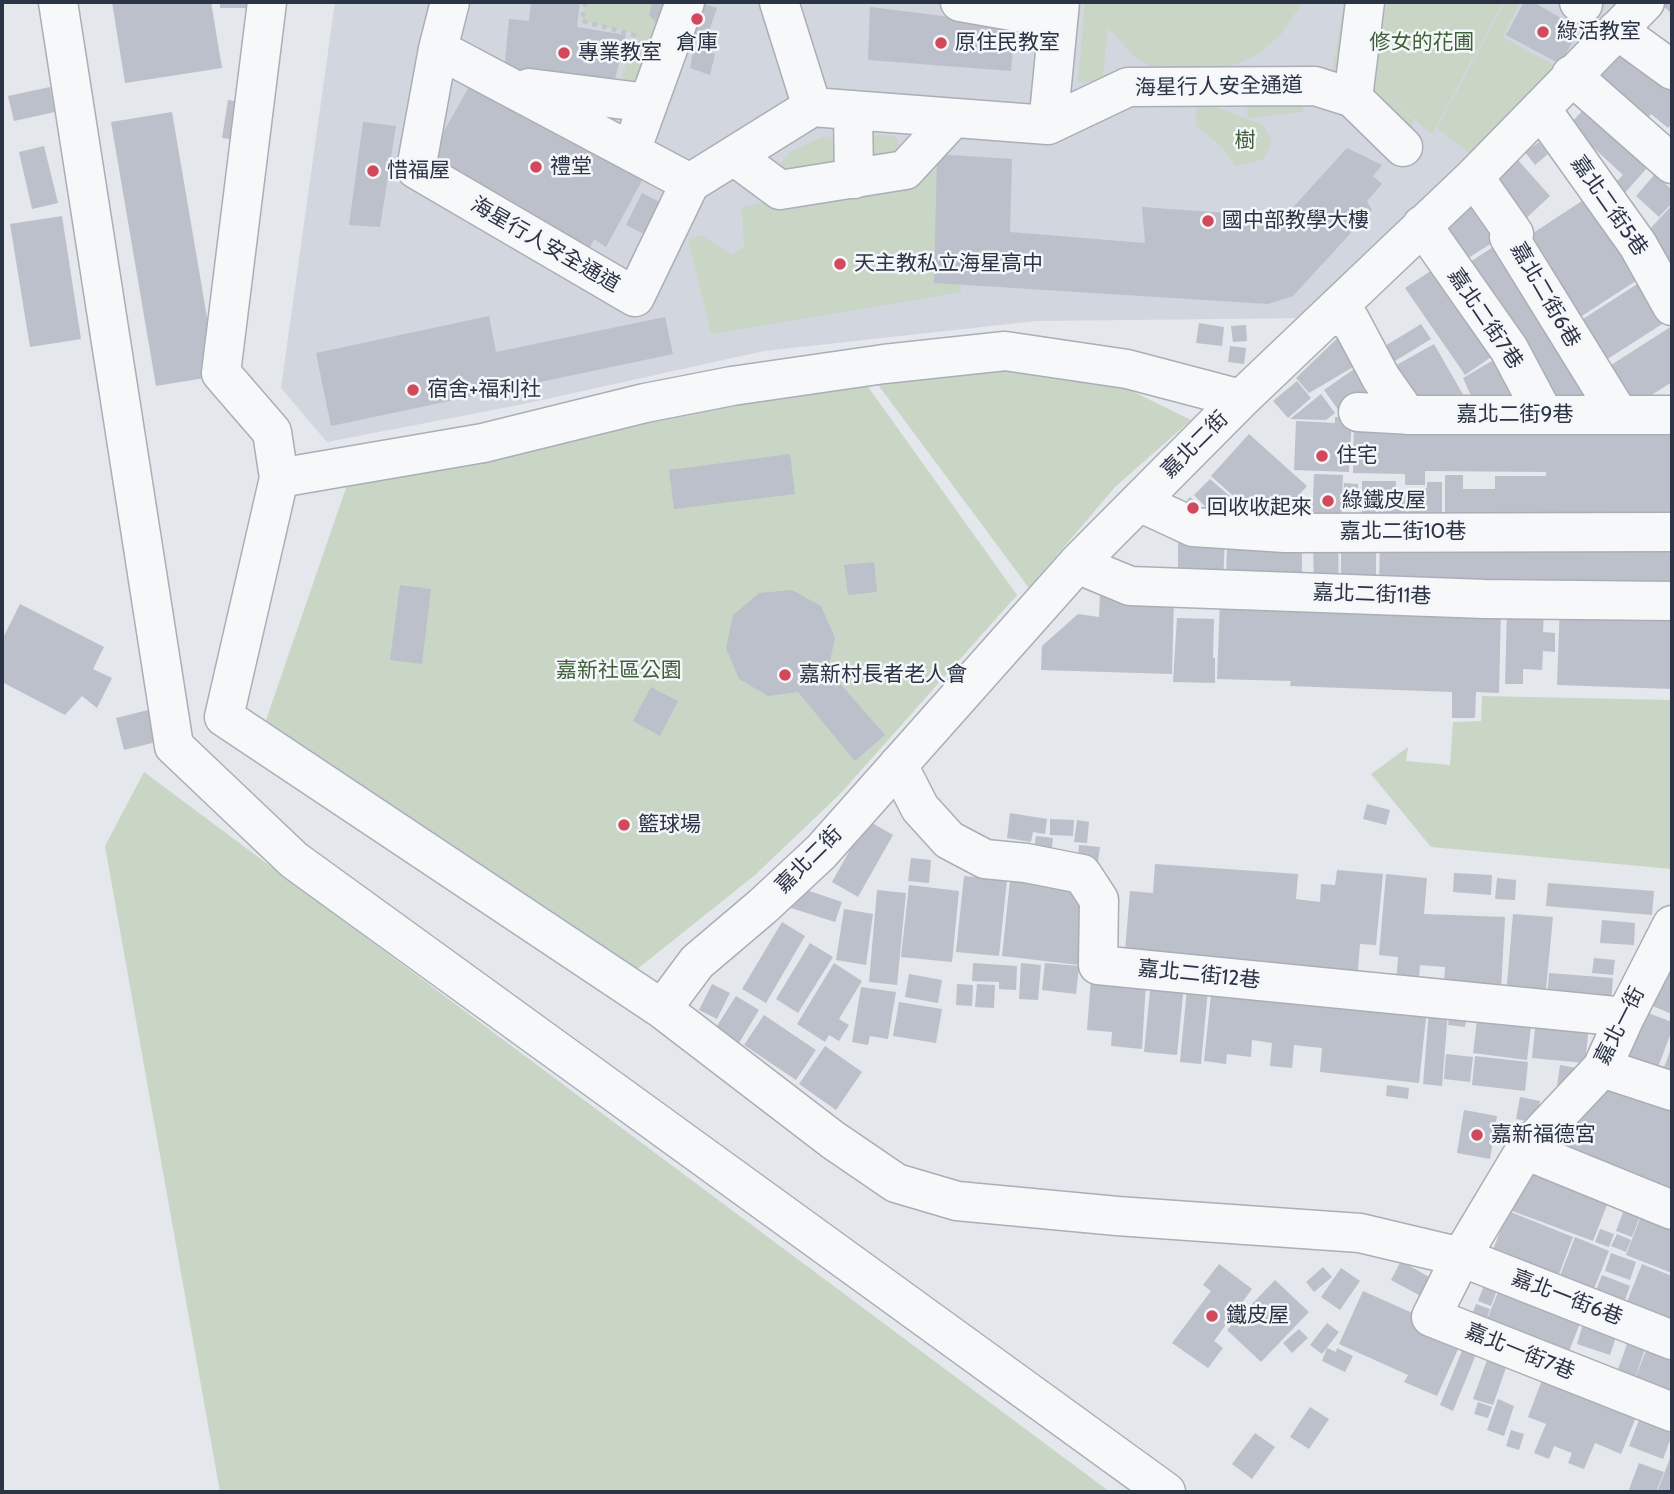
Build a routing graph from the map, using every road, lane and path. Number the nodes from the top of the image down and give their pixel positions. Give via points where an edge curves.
1 (58, 2) edge
2 (267, 2) edge
3 (450, 2) edge
4 (585, 2) edge
5 (685, 2) edge
6 (960, 2) edge
7 (1365, 2) edge
8 (1645, 2) edge
9 (790, 3) edge
10 (1059, 10) edge
11 (1617, 30) junction
12 (670, 43) junction
13 (438, 49) junction
14 (1672, 70) edge
15 (1571, 75) junction
16 (505, 85) junction
17 (1353, 98) junction
18 (648, 103) junction
19 (812, 107) junction
20 (1541, 109) junction
21 (853, 110) junction
22 (953, 118) junction
23 (1048, 125) junction
24 (1404, 147) dead end
25 (631, 151) junction
26 (734, 156) junction
27 (1672, 164) edge
28 (1474, 177) junction
29 (855, 178) junction
30 (690, 183) junction
31 (1422, 225) junction
32 (1672, 306) edge
33 (1330, 315) junction
34 (1241, 399) junction
35 (1359, 412) dead end
36 (1407, 415) junction
37 (1544, 415) junction
38 (1619, 415) junction
39 (1672, 415) edge
40 (279, 478) junction
41 (1139, 502) junction
42 (1672, 532) edge
43 (1077, 564) junction
44 (1672, 601) edge
45 (898, 765) junction
46 (1670, 936) edge
47 (662, 1009) junction
48 (1625, 1017) junction
49 (1602, 1068) junction
50 (1672, 1091) edge
51 (1525, 1150) junction
52 (1672, 1210) edge
53 (1461, 1257) junction
54 (1672, 1340) edge
55 (1672, 1412) edge
56 (1166, 1492) edge

1 - 56 street via 174,746 294,860
2 - 40 street via 221,373 272,432
3 - 13 street, 海星行人安全通道
4 - 12 path via 582,21
5 - 12 street
6 - 10 street
7 - 17 street
8 - 11 street, 嘉北二街
9 - 19 street
10 - 23 street
11 - 14 street
11 - 15 street, 嘉北二街
12 - 18 street
13 - 16 street
13 - 30 street, 海星行人安全通道 via 416,169 635,297
15 - 20 street, 嘉北二街
15 - 27 street
16 - 18 street
16 - 25 street
17 - 23 street, 海星行人安全通道 via 1315,86 1128,87
17 - 24 street, 海星行人安全通道
18 - 25 street
19 - 21 street, 海星行人安全通道
19 - 26 street
20 - 28 street, 嘉北二街
20 - 32 street, 嘉北二街5巷 via 1638,246
21 - 22 street, 海星行人安全通道
21 - 29 street
22 - 23 street, 海星行人安全通道
22 - 29 street via 905,170
25 - 30 street
26 - 29 street via 780,190
26 - 30 street
28 - 31 street, 嘉北二街
28 - 38 street, 嘉北二街6巷 via 1514,234 1509,237
31 - 33 street, 嘉北二街
31 - 37 street, 嘉北二街7巷 via 1509,349
33 - 34 street, 嘉北二街
33 - 36 street via 1350,320
34 - 40 street via 1127,369 1005,351 732,386 483,443
34 - 41 street, 嘉北二街
35 - 36 street, 嘉北二街9巷
36 - 37 street, 嘉北二街9巷
37 - 38 street, 嘉北二街9巷
38 - 39 street, 嘉北二街9巷
40 - 47 street, 嘉北一街6巷 via 224,717
41 - 42 street, 嘉北二街10巷 via 1193,527 1272,532
41 - 43 street, 嘉北二街
43 - 44 street, 嘉北二街11巷 via 1130,586
43 - 45 street, 嘉北二街
45 - 47 street, 嘉北二街 via 821,852 697,962
45 - 48 street, 嘉北二街12巷 via 920,808 949,840 985,859 1082,874 1099,900 1098,965
46 - 48 street, 嘉北一街
47 - 53 street, 嘉北一街6巷 via 832,1140 896,1183 957,1201 1360,1233
48 - 49 street, 嘉北一街
49 - 50 street
49 - 51 street, 嘉北一街
51 - 52 street
51 - 53 street, 嘉北一街
53 - 54 street, 嘉北一街6巷
53 - 55 street, 嘉北一街7巷 via 1431,1317

